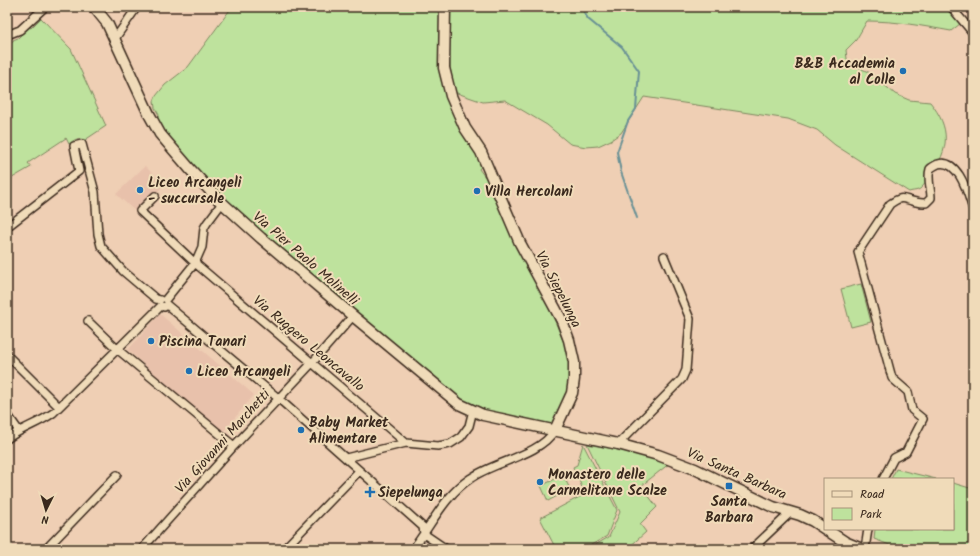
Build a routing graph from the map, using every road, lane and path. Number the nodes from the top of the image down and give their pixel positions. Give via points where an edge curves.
1 (45, 7) edge
2 (94, 7) edge
3 (137, 7) edge
4 (445, 7) edge
5 (951, 7) edge
6 (973, 33) edge
7 (7, 36) edge
8 (114, 40) junction
9 (155, 196) dead end
10 (222, 203) junction
11 (973, 209) edge
12 (7, 227) edge
13 (664, 256) dead end
14 (195, 263) junction
15 (164, 303) junction
16 (353, 316) junction
17 (88, 322) dead end
18 (117, 349) junction
19 (7, 355) edge
20 (313, 362) junction
21 (278, 398) junction
22 (59, 407) junction
23 (473, 410) junction
24 (7, 414) edge
25 (555, 430) junction
26 (19, 431) junction
27 (7, 439) edge
28 (406, 443) junction
29 (618, 444) junction
30 (234, 446) junction
31 (346, 458) junction
32 (359, 471) junction
33 (117, 475) dead end
34 (884, 478) edge
35 (791, 512) junction
36 (824, 529) edge
37 (826, 530) edge
38 (868, 530) edge
39 (424, 534) junction
40 (46, 549) edge
41 (142, 549) edge
42 (284, 549) edge
43 (414, 549) edge
44 (446, 549) edge
45 (752, 549) edge
46 (864, 549) edge

1 - 7 street via 20,30
2 - 8 street, Via Pier Paolo Molinelli via 107,23
3 - 8 street
4 - 25 street, Via Siepelunga via 444,68 451,96 465,128 481,152 520,243 562,320 569,340 574,362 572,393
5 - 6 street
8 - 10 street, Via Pier Paolo Molinelli via 160,134
9 - 14 street, Via Ruggero Leoncavallo via 140,211
10 - 14 street via 204,228 202,247
10 - 16 street, Via Pier Paolo Molinelli
11 - 34 street via 955,168 938,164 930,169 927,176 931,198 926,203 904,197 898,198 890,204 858,252 892,378 908,392 912,410 923,419 906,452 894,458
12 - 15 street via 79,171 74,146 82,144 95,192 101,246 123,271
13 - 29 street via 690,318 686,370 682,379
14 - 15 street
14 - 20 street, Via Ruggero Leoncavallo
15 - 18 street
15 - 21 street
16 - 20 street, Via Giovanni Marchetti
16 - 23 street, Via Pier Paolo Molinelli via 447,395
17 - 18 street
18 - 22 street
18 - 30 street
19 - 22 street
20 - 21 street, Via Giovanni Marchetti
20 - 28 street, Via Ruggero Leoncavallo
21 - 30 street, Via Giovanni Marchetti
21 - 31 street
22 - 26 street via 44,420
23 - 25 street, Via Pier Paolo Molinelli via 508,421
23 - 28 street via 469,426 461,437 450,444 438,446
24 - 26 street
25 - 29 street, Via Santa Barbara
25 - 39 street, Via Siepelunga via 542,444 477,474 456,490 448,497
26 - 27 street
28 - 31 street
29 - 35 street, Via Santa Barbara via 676,461 768,505
30 - 41 street, Via Giovanni Marchetti
31 - 32 street
32 - 39 street via 422,527
32 - 42 street
33 - 40 street
35 - 36 street, Via Santa Barbara
35 - 45 street
37 - 46 street, Via Santa Barbara via 845,542
38 - 46 street
39 - 43 street, Via Siepelunga
39 - 44 street

